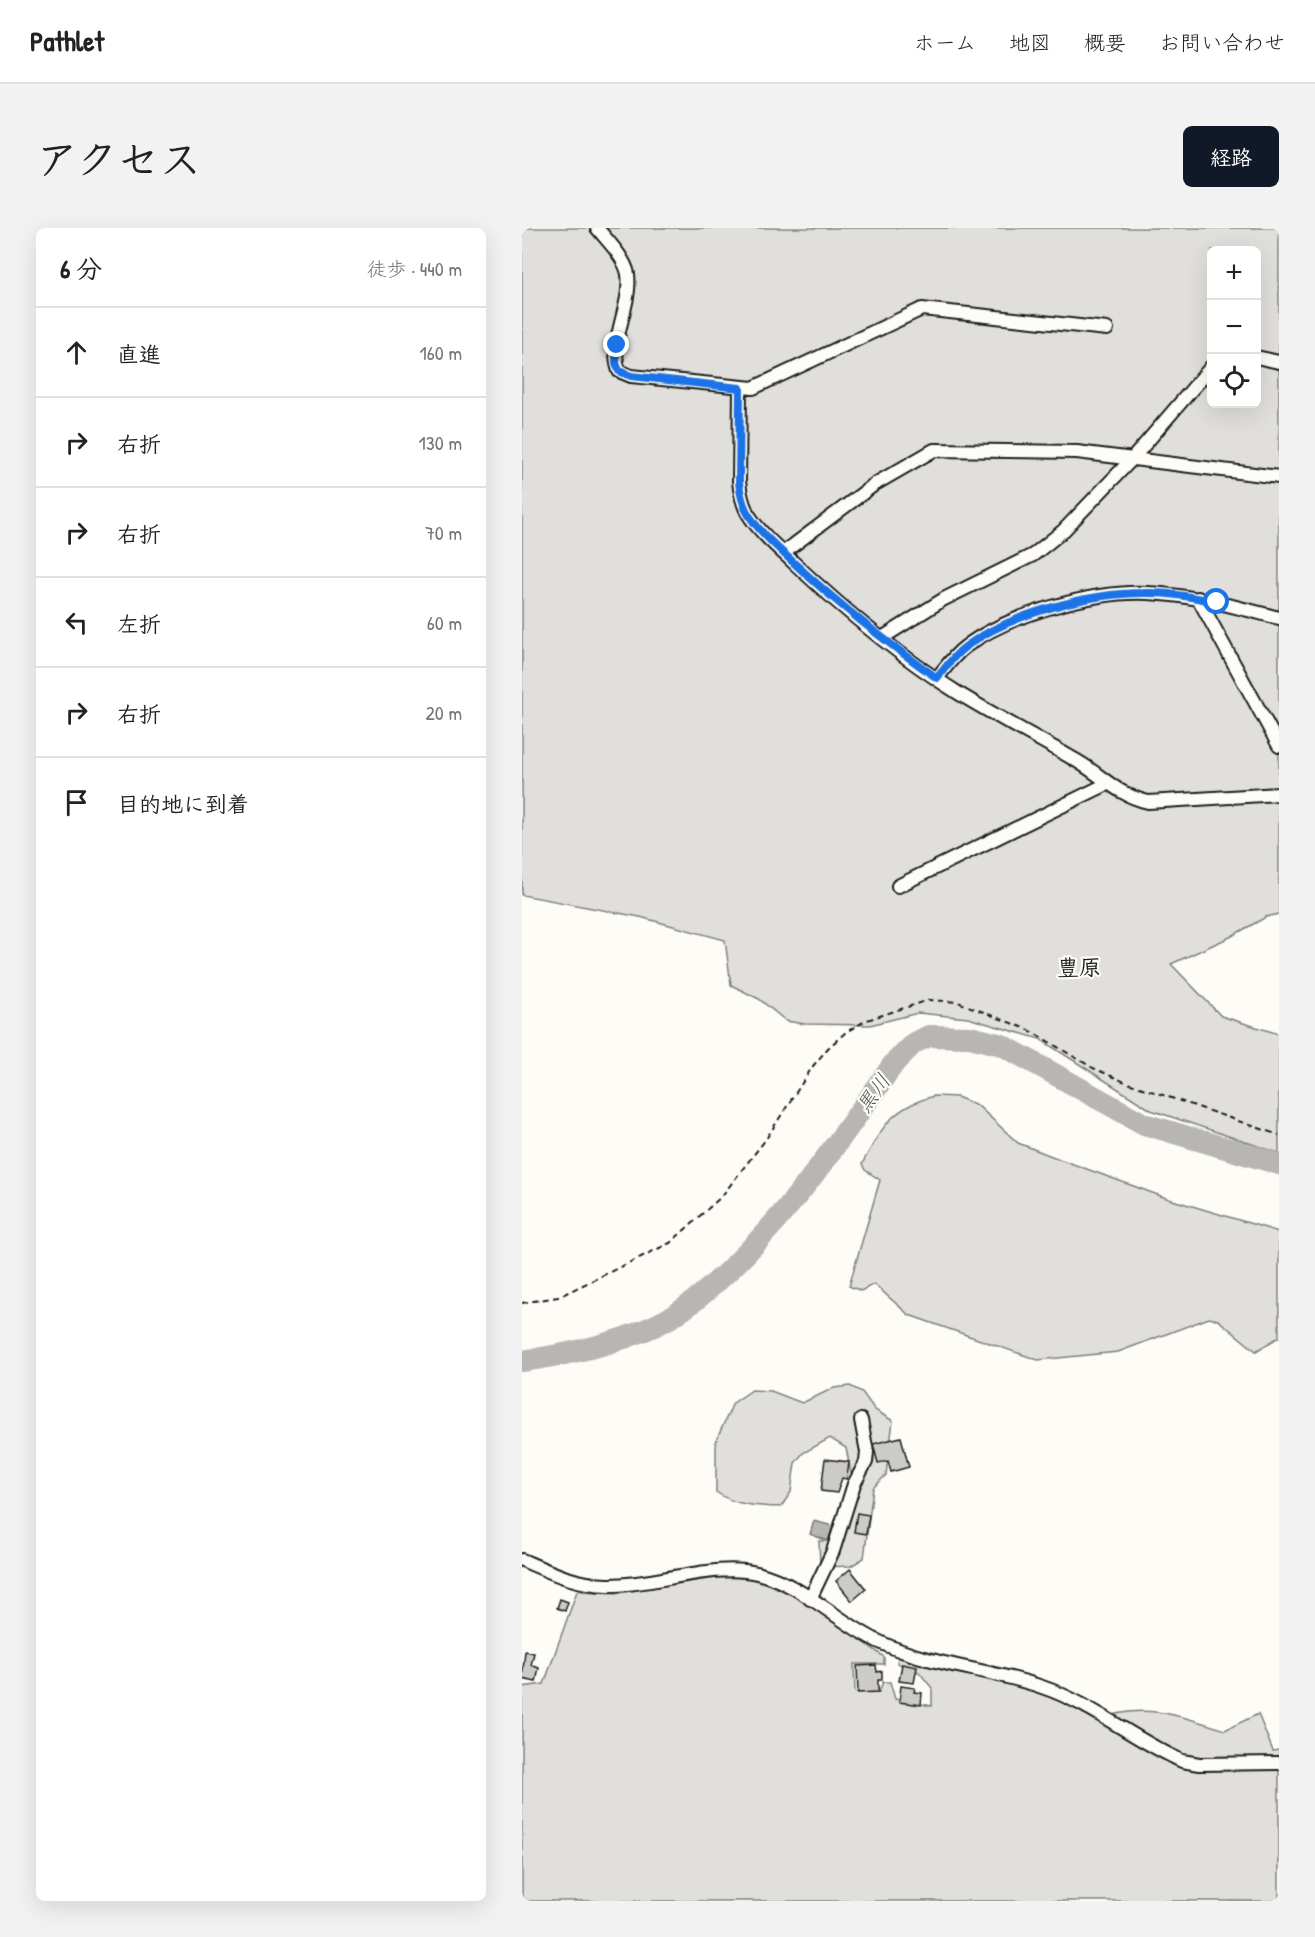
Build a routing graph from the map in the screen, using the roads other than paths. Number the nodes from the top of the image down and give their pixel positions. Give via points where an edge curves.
1 (597, 228) edge
2 (1107, 329) dead end
3 (1261, 358) edge
4 (1279, 362) edge
5 (1207, 372) edge
6 (740, 388) junction
7 (1133, 458) junction
8 (1279, 477) edge
9 (783, 553) junction
10 (1198, 598) junction
11 (1279, 618) edge
12 (882, 638) junction
13 (937, 678) junction
14 (1279, 746) edge
15 (1107, 784) junction
16 (1279, 794) edge
17 (898, 886) dead end
18 (861, 1420) dead end
19 (522, 1560) edge
20 (810, 1599) junction
21 (1279, 1763) edge

1 - 6 street via 628,273 616,352 619,371 656,380
2 - 6 street via 922,309 760,386
3 - 4 street
5 - 7 street
6 - 9 street via 740,497 754,523
7 - 8 street
7 - 9 street via 1077,452 934,450 875,484
7 - 12 street via 1094,501 1033,555 944,599
9 - 12 street
10 - 11 street
10 - 13 street via 1118,594 1055,608 982,637 958,653
10 - 14 street
12 - 13 street
13 - 15 street via 1083,764
15 - 16 street via 1133,799 1148,802
15 - 17 street
18 - 20 street via 866,1462 854,1484 833,1551
19 - 20 street via 567,1578 611,1586 734,1570 757,1572
20 - 21 street via 882,1644 1043,1687 1182,1761

